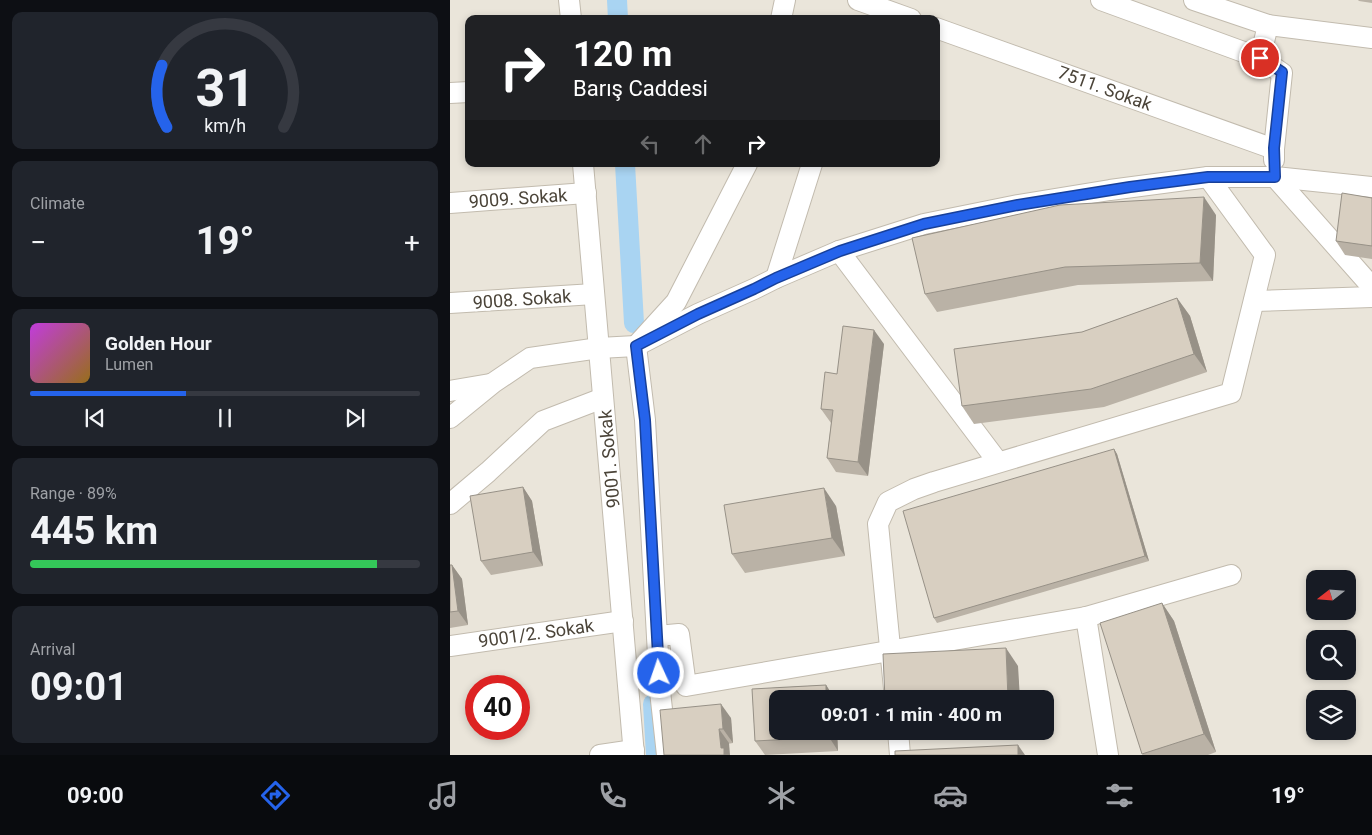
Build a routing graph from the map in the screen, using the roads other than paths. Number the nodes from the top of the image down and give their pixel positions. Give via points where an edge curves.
1 (569, 0) edge
2 (785, 0) edge
3 (1100, 0) edge
4 (1194, 0) edge
5 (1231, 6) edge
6 (865, 8) edge
7 (570, 15) edge
8 (782, 15) edge
9 (894, 15) edge
10 (1268, 25) junction
11 (940, 29) edge
12 (1372, 38) edge
13 (1260, 58) junction
14 (465, 92) edge
15 (450, 93) edge
16 (1274, 148) junction
17 (583, 167) edge
18 (745, 167) edge
19 (811, 167) edge
20 (1208, 177) junction
21 (1275, 177) junction
22 (1372, 188) edge
23 (586, 193) junction
24 (450, 203) edge
25 (840, 251) junction
26 (776, 278) junction
27 (1372, 287) edge
28 (594, 294) junction
29 (1372, 297) edge
30 (1254, 301) junction
31 (450, 303) edge
32 (636, 346) junction
33 (599, 348) junction
34 (493, 384) junction
35 (450, 392) edge
36 (604, 398) junction
37 (450, 418) edge
38 (998, 462) junction
39 (450, 504) edge
40 (1231, 574) dead end
41 (1086, 616) junction
42 (623, 621) junction
43 (657, 636) junction
44 (450, 646) edge
45 (890, 650) junction
46 (894, 690) edge
47 (899, 740) edge
48 (634, 752) edge
49 (600, 755) edge
50 (667, 755) edge
51 (900, 755) edge
52 (1108, 755) edge

1 - 7 street
2 - 8 street
3 - 13 street
4 - 5 street
5 - 10 street
6 - 9 street
10 - 12 street
10 - 13 street
11 - 16 street, 7511. Sokak
13 - 16 street via 1282,72
14 - 15 street
16 - 21 street
17 - 23 street, 9001. Sokak
18 - 32 street via 676,302
19 - 26 street
20 - 21 street
20 - 25 street via 1110,190 924,224
20 - 30 street via 1265,255
21 - 22 street
21 - 27 street
23 - 24 street, 9009. Sokak
23 - 28 street, 9001. Sokak
25 - 26 street
25 - 38 street
26 - 32 street
28 - 31 street, 9008. Sokak
28 - 33 street, 9001. Sokak
29 - 30 street
30 - 38 street via 1231,393
32 - 33 street
32 - 43 street via 645,420
33 - 34 street via 530,358
33 - 36 street, 9001. Sokak
34 - 35 street
34 - 37 street
36 - 39 street via 543,420
36 - 42 street, 9001. Sokak
38 - 45 street via 914,489 888,502 878,524
40 - 41 street
41 - 45 street
41 - 52 street
42 - 44 street, 9001/2. Sokak
42 - 48 street, 9001. Sokak
43 - 45 street via 679,634 686,686
43 - 50 street
45 - 46 street
47 - 51 street
48 - 49 street

